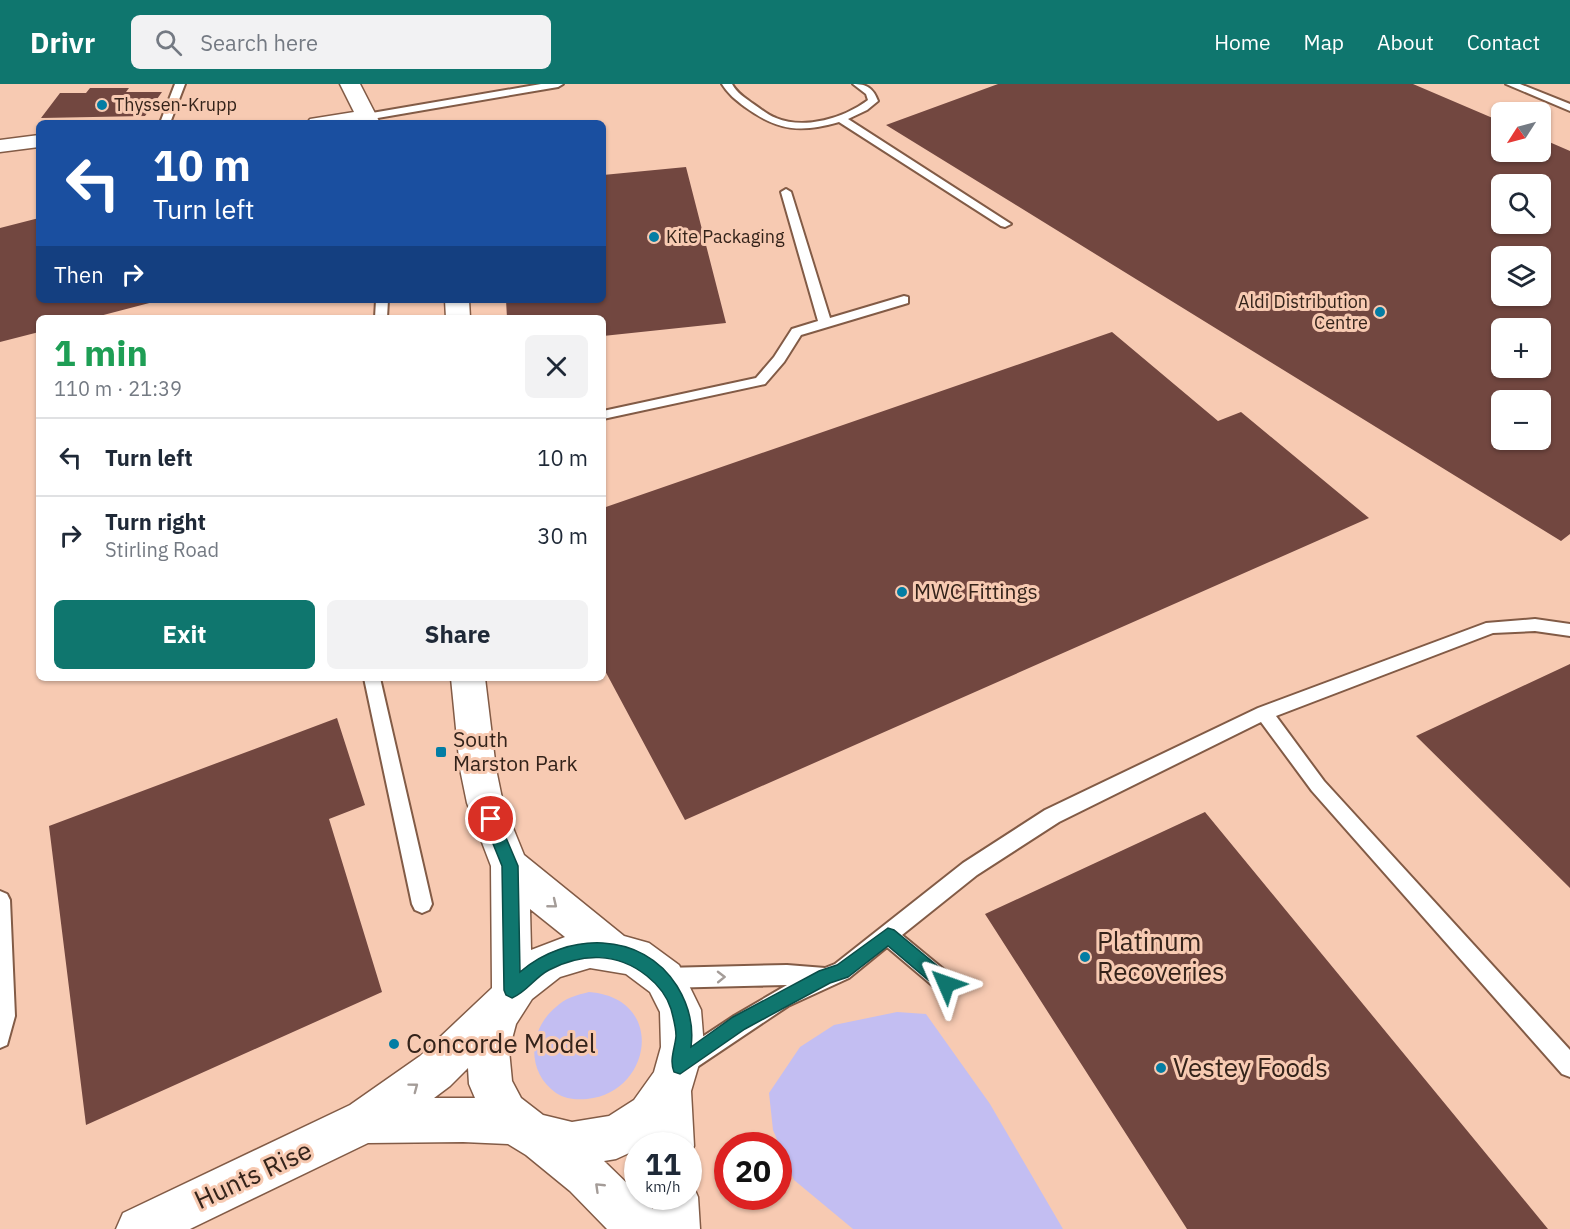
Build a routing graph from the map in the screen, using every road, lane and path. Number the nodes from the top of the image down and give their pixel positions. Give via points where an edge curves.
1 (180, 84) edge
2 (350, 84) edge
3 (558, 84) edge
4 (727, 84) edge
5 (858, 84) edge
6 (1511, 84) edge
7 (1570, 108) edge
8 (839, 118) junction
9 (166, 120) edge
10 (368, 120) edge
11 (36, 141) edge
12 (0, 146) edge
13 (786, 192) dead end
14 (1005, 224) dead end
15 (904, 300) dead end
16 (825, 323) junction
17 (606, 415) edge
18 (1570, 630) edge
19 (373, 681) edge
20 (468, 681) edge
21 (1264, 713) junction
22 (510, 866) junction
23 (0, 900) edge
24 (422, 904) dead end
25 (888, 936) junction
26 (611, 950) junction
27 (825, 977) junction
28 (663, 978) junction
29 (946, 984) dead end
30 (508, 996) junction
31 (0, 1038) edge
32 (1570, 1066) edge
33 (675, 1078) junction
34 (366, 1121) junction
35 (528, 1130) junction
36 (673, 1132) edge
37 (676, 1210) edge
38 (139, 1229) edge
39 (640, 1229) edge
40 (677, 1229) edge

1 - 9 lane
2 - 10 street
3 - 10 lane
4 - 8 lane via 736,96 772,121 786,125 820,124
5 - 8 lane via 870,93 873,101
6 - 7 lane
8 - 14 lane
11 - 12 street
13 - 16 lane
15 - 16 lane
16 - 17 lane via 796,332 760,381
18 - 21 lane via 1535,625 1492,627
19 - 24 lane
20 - 22 street via 478,769 486,803
21 - 25 lane via 1052,816 970,869
21 - 32 lane via 1318,786
22 -> 26 street
22 - 30 street
23 - 31 lane via 5,1016
25 - 27 lane via 851,965
25 - 29 lane
26 - 28 street via 640,960
26 - 30 street via 590,949 560,956 531,972
28 -> 27 lane
27 - 33 lane via 739,1023
28 - 33 street via 674,992 683,1016 684,1046
34 -> 30 street, Hunts Rise via 435,1071
30 - 35 street via 490,1033 487,1066 495,1096
33 - 35 street via 645,1119 609,1139 557,1143
33 - 36 street
34 - 35 street, Hunts Rise via 463,1120
34 - 38 street, Hunts Rise
39 -> 35 street via 586,1175
37 - 40 street

